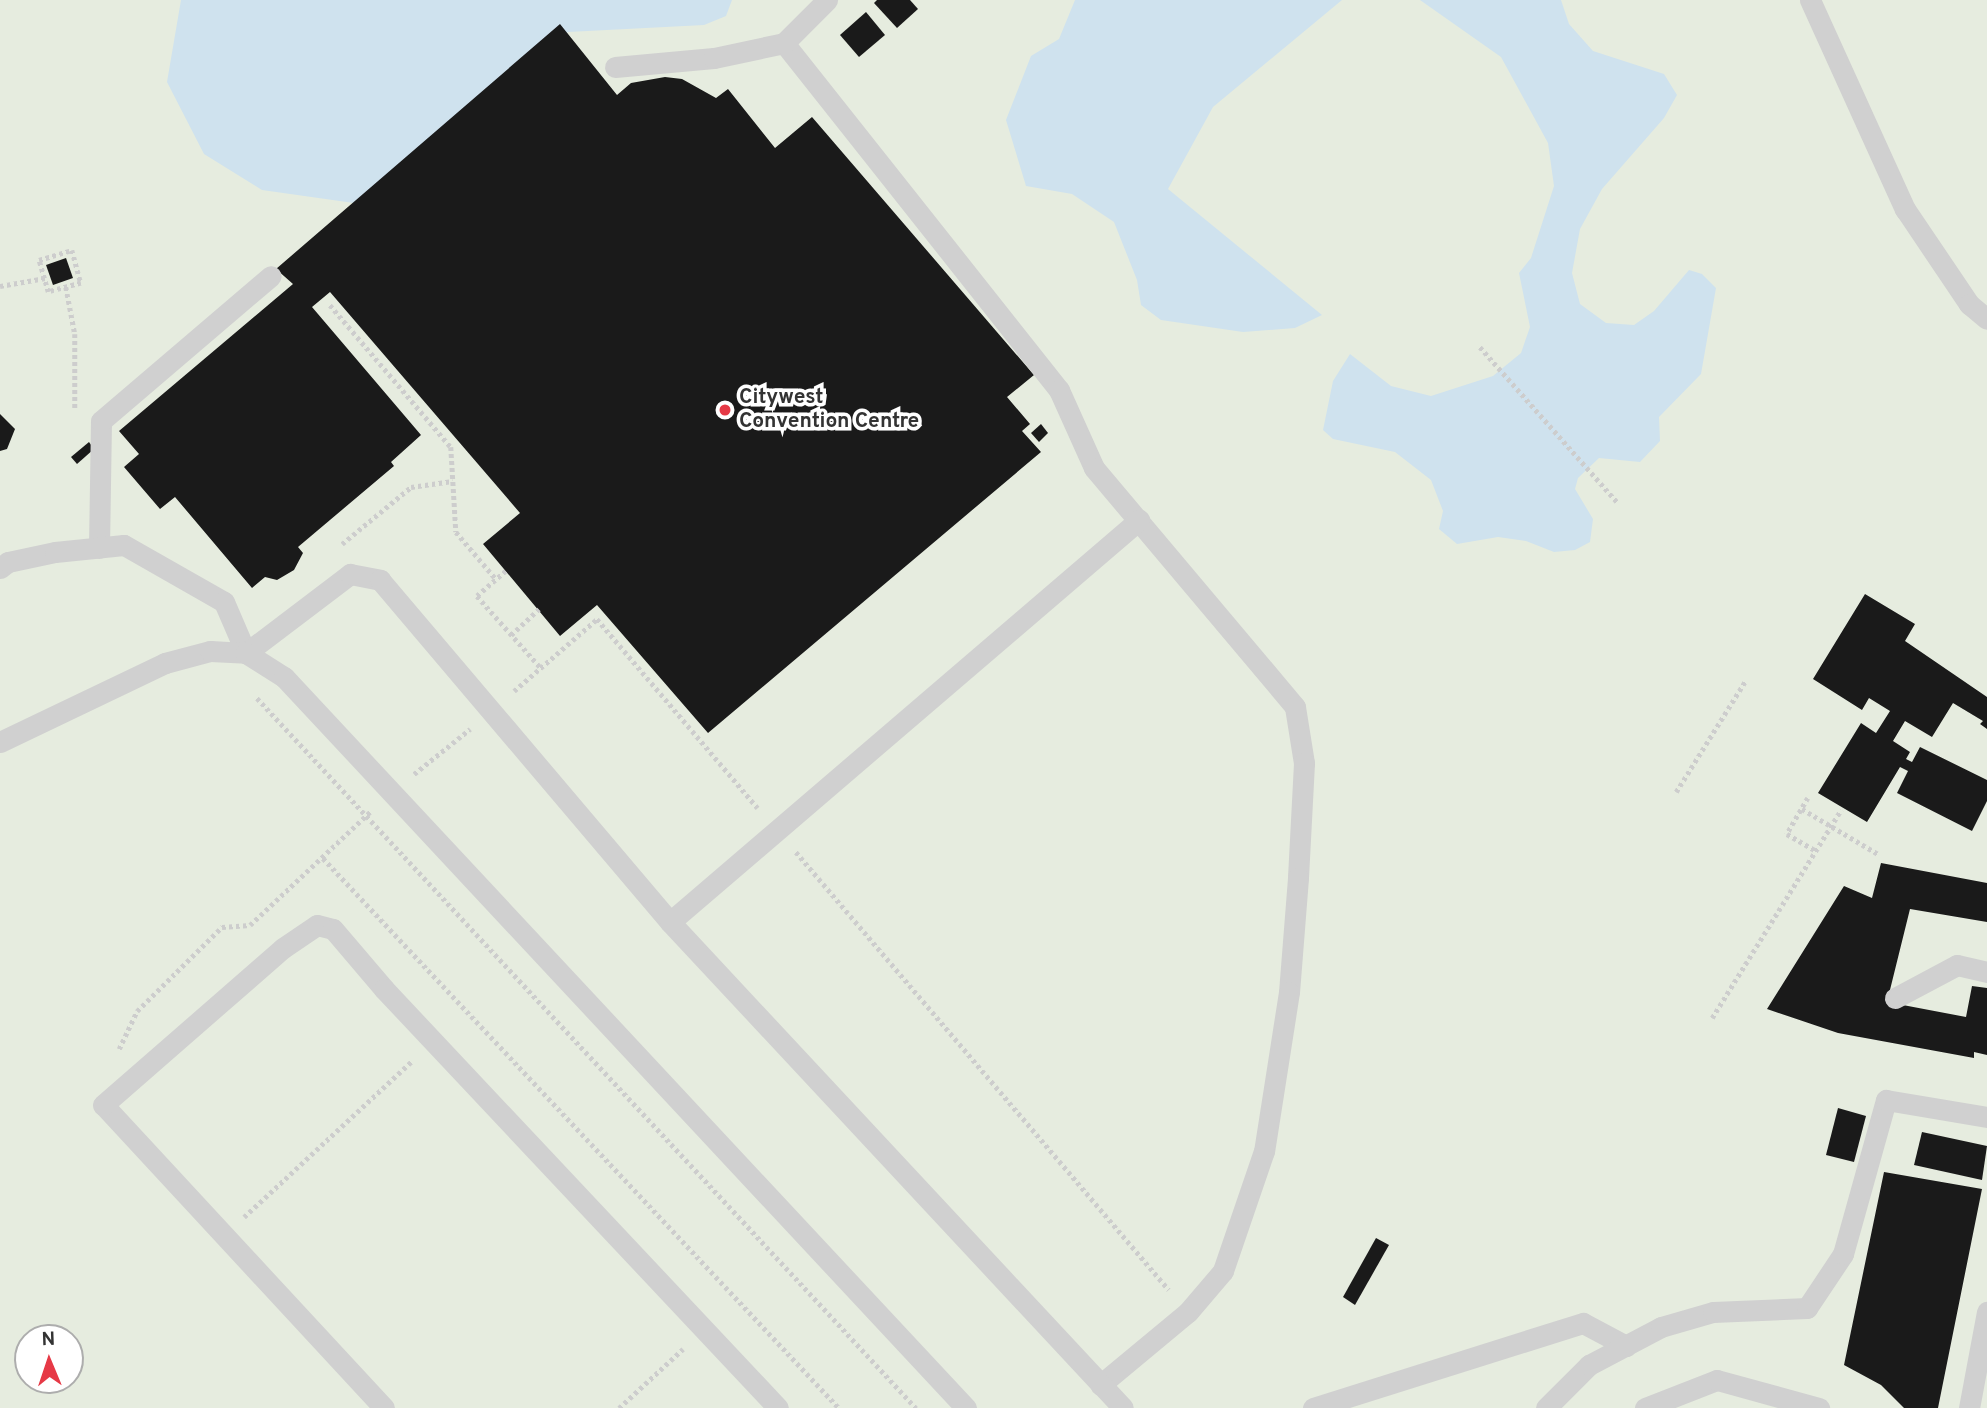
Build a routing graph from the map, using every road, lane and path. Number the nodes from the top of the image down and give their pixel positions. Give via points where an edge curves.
1 (827, 0) edge
2 (1810, 0) edge
3 (784, 43) junction
4 (615, 67) dead end
5 (271, 276) dead end
6 (45, 278) junction
7 (0, 286) edge
8 (66, 287) junction
9 (330, 305) dead end
10 (1987, 319) edge
11 (1480, 346) dead end
12 (102, 421) junction
13 (1618, 502) dead end
14 (1139, 520) junction
15 (99, 548) junction
16 (0, 568) edge
17 (506, 571) dead end
18 (496, 579) junction
19 (539, 609) dead end
20 (511, 635) junction
21 (246, 653) junction
22 (1746, 680) dead end
23 (0, 742) edge
24 (449, 746) dead end
25 (394, 791) junction
26 (1676, 792) dead end
27 (1808, 798) dead end
28 (1802, 809) junction
29 (1841, 810) dead end
30 (365, 816) junction
31 (1831, 826) junction
32 (777, 830) junction
33 (1815, 851) junction
34 (1878, 854) dead end
35 (323, 858) junction
36 (670, 922) junction
37 (1987, 972) edge
38 (1895, 998) dead end
39 (1712, 1018) dead end
40 (433, 1041) junction
41 (110, 1056) dead end
42 (1987, 1117) edge
43 (222, 1236) junction
44 (1188, 1312) junction
45 (1987, 1312) edge
46 (704, 1329) junction
47 (1626, 1346) junction
48 (1100, 1385) junction
49 (384, 1408) edge
50 (620, 1408) edge
51 (778, 1408) edge
52 (839, 1408) edge
53 (916, 1408) edge
54 (965, 1408) edge
55 (1122, 1408) edge
56 (1313, 1408) edge
57 (1546, 1408) edge
58 (1645, 1408) edge
59 (1819, 1408) edge
60 (1969, 1408) edge

1 - 3 lane
2 - 10 lane via 1905,209 1969,304
3 - 4 lane via 714,58
3 - 14 lane via 1059,390 1094,468
5 - 12 lane
6 - 7 path
6 - 8 path via 48,292
6 - 8 path via 39,260 72,250 81,283
8 - 12 path via 75,334 72,407
9 - 18 path via 451,447 456,532
11 - 13 path
12 - 15 lane
14 - 32 lane
14 - 44 lane via 1295,707 1304,763 1289,992 1264,1151 1223,1271
15 - 16 lane via 8,562
15 - 21 lane via 124,545 224,602
17 - 18 path
18 - 20 path via 477,596
19 - 20 path
20 - 32 path via 541,668 597,619
21 - 23 lane via 210,651 165,663
21 - 25 lane via 284,677
21 - 30 path via 254,695
21 - 36 lane via 350,574 380,579
22 - 26 path
24 - 25 path
25 - 30 path
25 - 54 lane
27 - 28 path
28 - 31 path
28 - 33 path via 1787,834
29 - 31 path
30 - 35 path
30 - 53 path
31 - 33 path
31 - 34 path
32 - 36 lane
32 - 44 path
33 - 39 path
35 - 41 path via 250,925 222,927 137,1010 120,1048
35 - 52 path
36 - 48 lane
37 - 38 lane via 1957,965
40 - 43 path
40 - 43 lane via 333,929 317,925 283,948 103,1105
40 - 46 lane
42 - 47 lane via 1886,1100 1843,1254 1807,1308 1713,1312 1661,1327
43 - 49 lane
44 - 48 lane
45 - 60 lane
46 - 50 path
46 - 51 lane
47 - 56 lane via 1583,1323
47 - 57 lane via 1589,1365
48 - 55 lane
58 - 59 lane via 1717,1380

